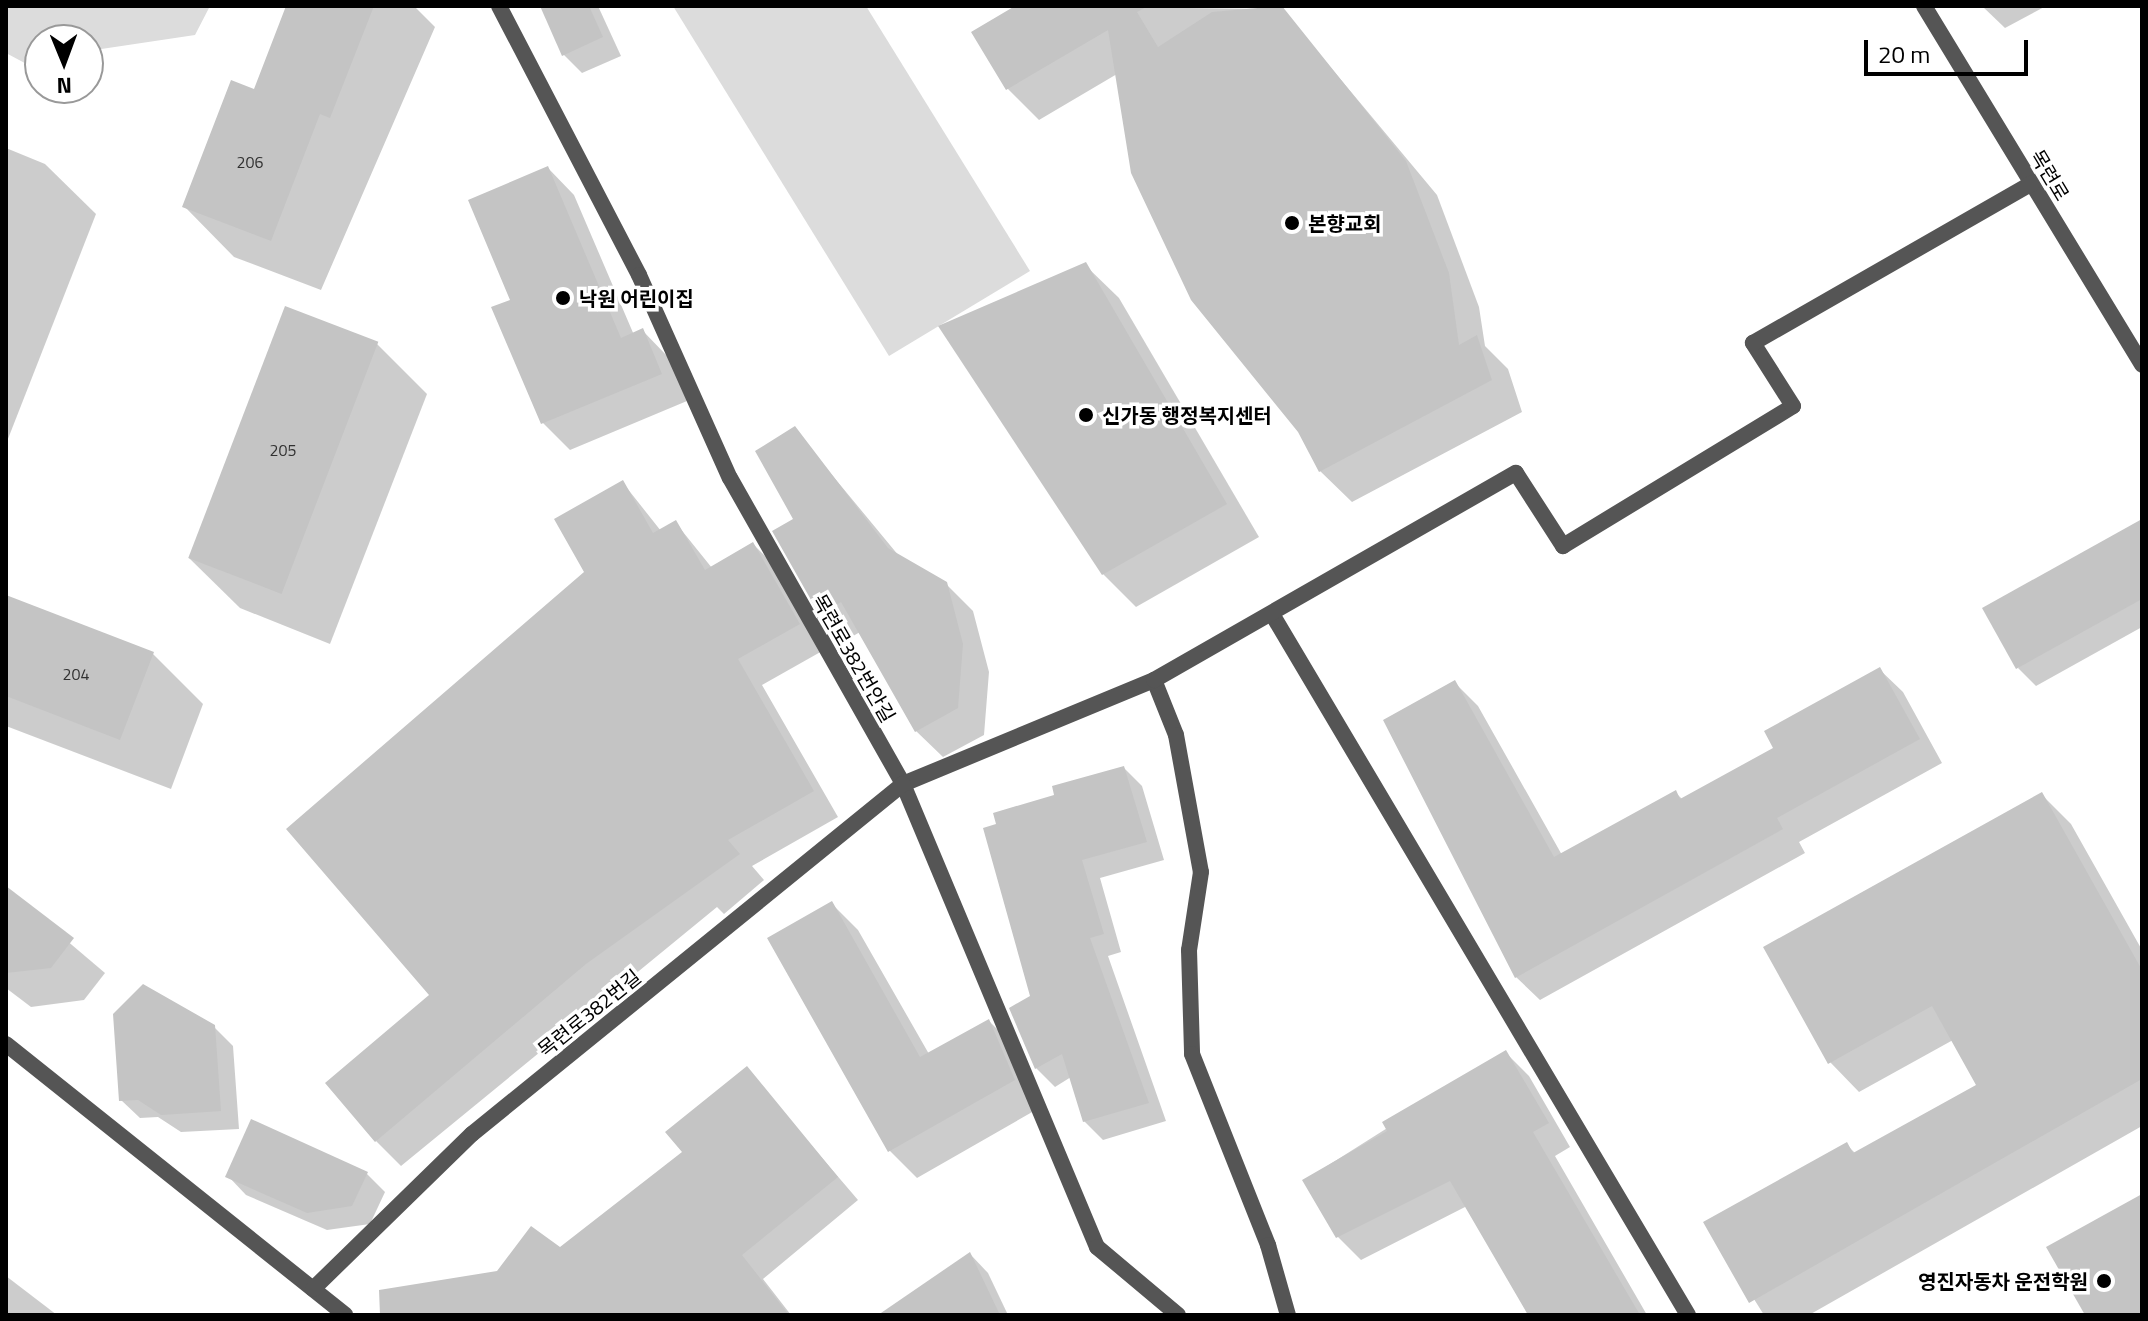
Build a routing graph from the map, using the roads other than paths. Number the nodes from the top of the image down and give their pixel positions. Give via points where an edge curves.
1 (499, 6) edge
2 (1924, 6) edge
3 (2032, 183) junction
4 (2142, 365) edge
5 (1272, 614) junction
6 (1154, 680) junction
7 (903, 784) junction
8 (6, 1044) edge
9 (313, 1289) junction
10 (345, 1315) edge
11 (1178, 1315) edge
12 (1288, 1315) edge
13 (1688, 1315) edge

1 - 7 street, 목련로382번안길 via 639,275 730,478
2 - 3 street, 목련로
3 - 4 street, 목련로
3 - 5 street, 목련로382번길 via 1753,343 1793,406 1563,546 1516,473
5 - 6 street, 목련로382번길
5 - 13 street
6 - 7 street, 목련로382번길
6 - 12 street via 1176,735 1201,872 1189,950 1192,1054 1268,1245
7 - 9 street, 목련로382번길 via 472,1134
7 - 11 street, 목련로382번안길 via 1097,1247
8 - 9 street
9 - 10 street

